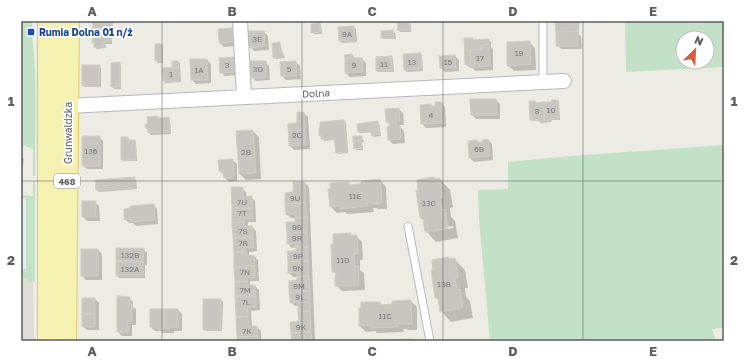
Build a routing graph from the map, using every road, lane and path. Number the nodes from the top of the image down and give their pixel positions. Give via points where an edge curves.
1 (49, 21) edge
2 (68, 21) edge
3 (240, 21) edge
4 (543, 21) edge
5 (564, 80) dead end
6 (543, 82) junction
7 (244, 97) junction
8 (68, 106) junction
9 (408, 226) dead end
10 (49, 341) edge
11 (65, 341) edge
12 (430, 341) edge

1 - 10 main road, Grunwaldzka / 468
2 - 8 main road, Grunwaldzka / 468
3 - 7 street
4 - 6 lane
5 - 6 street, Dolna
6 - 7 street, Dolna
7 - 8 street, Dolna
8 - 11 main road, Grunwaldzka / 468
9 - 12 lane

